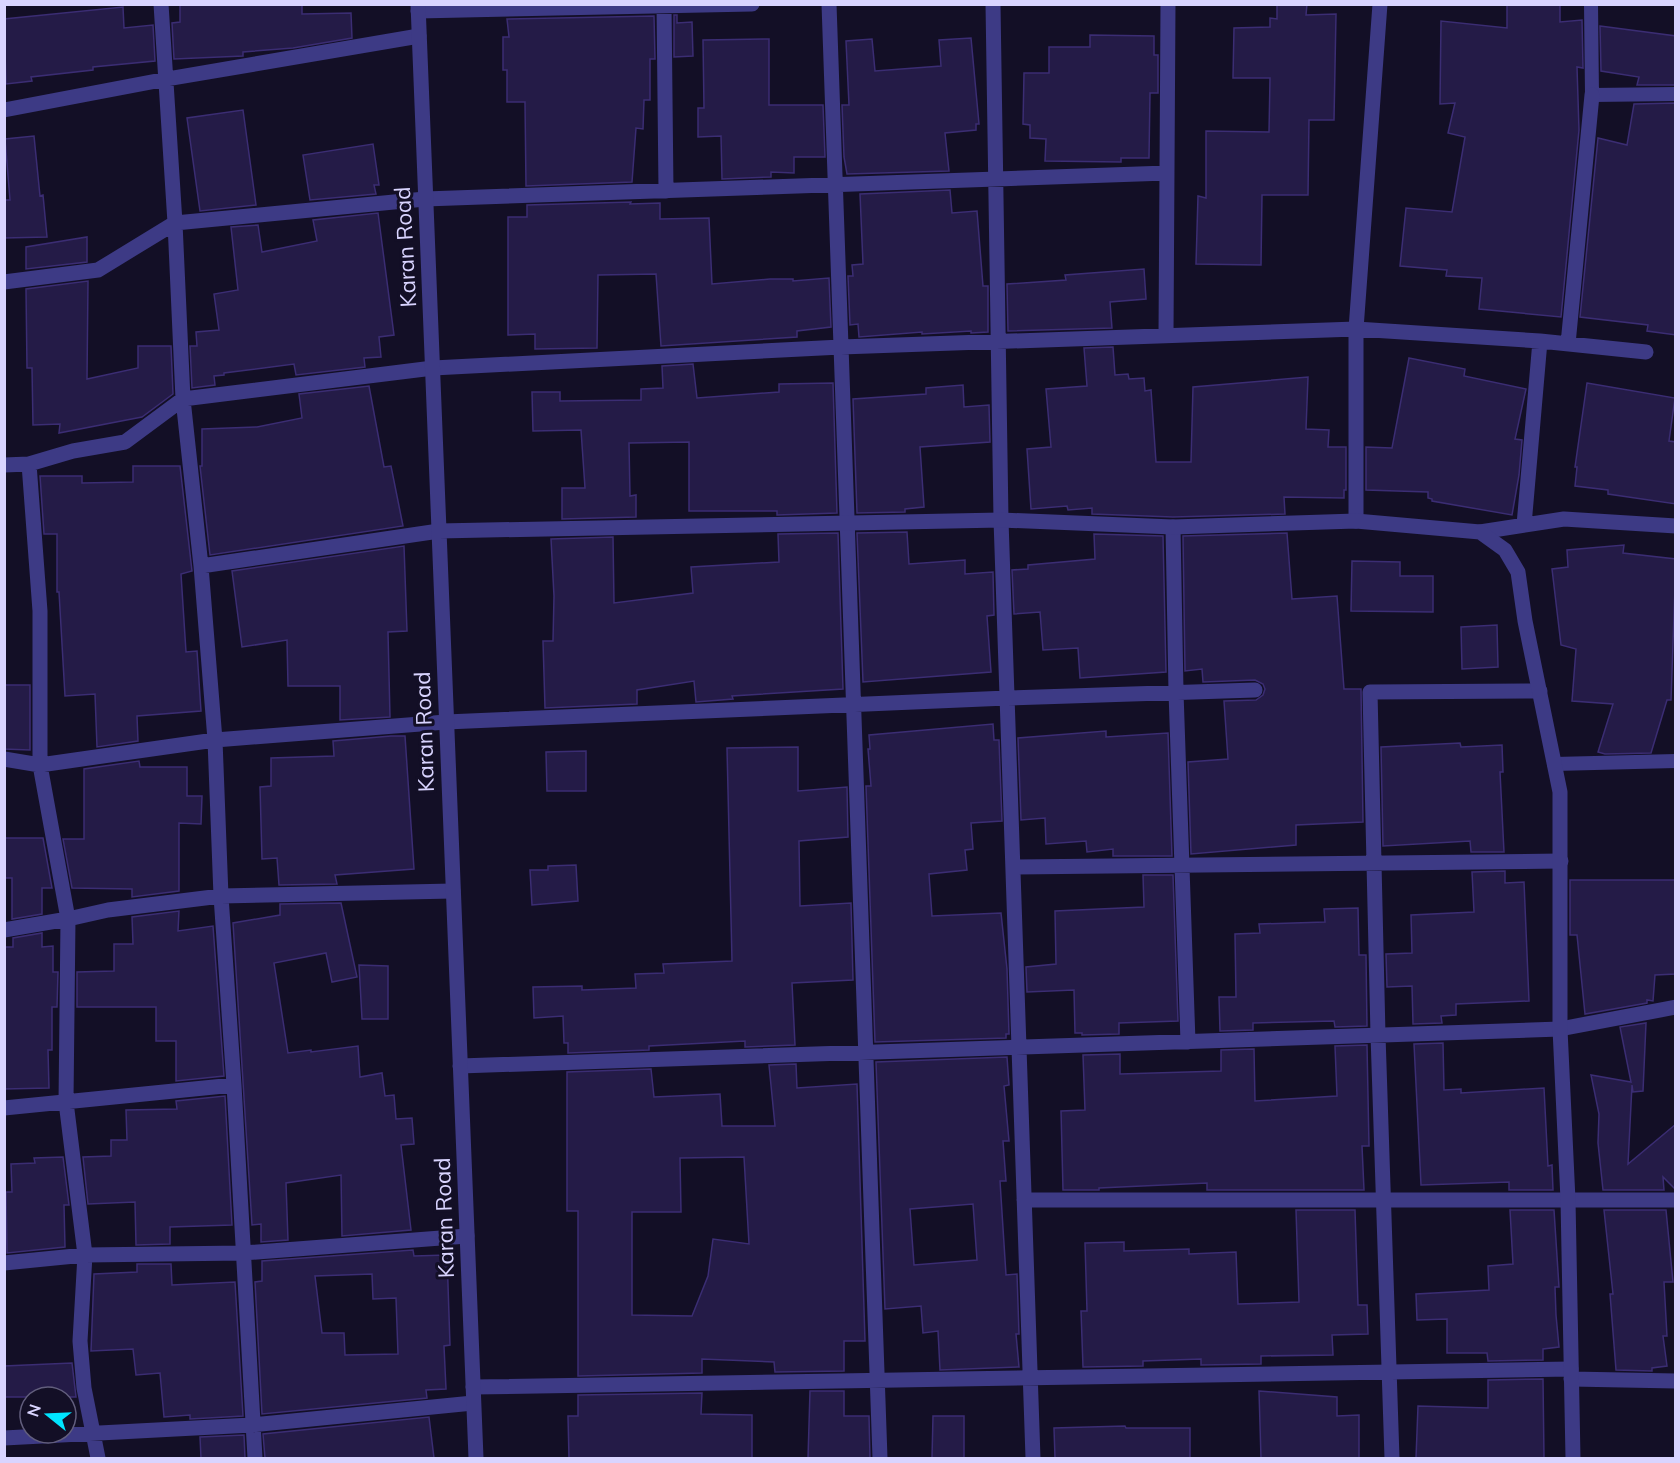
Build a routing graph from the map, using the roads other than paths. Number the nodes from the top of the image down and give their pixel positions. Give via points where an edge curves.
1 (161, 4) edge
2 (752, 4) edge
3 (829, 4) edge
4 (993, 4) edge
5 (1168, 4) edge
6 (1380, 4) edge
7 (1591, 4) edge
8 (664, 5) edge
9 (418, 8) edge
10 (419, 36) junction
11 (167, 79) junction
12 (1676, 94) edge
13 (1592, 95) junction
14 (4, 110) edge
15 (1167, 173) junction
16 (996, 179) junction
17 (836, 184) junction
18 (666, 190) junction
19 (426, 199) junction
20 (175, 223) junction
21 (4, 282) edge
22 (1356, 329) junction
23 (1166, 335) junction
24 (999, 341) junction
25 (1540, 341) junction
26 (1568, 344) junction
27 (841, 346) junction
28 (1646, 352) dead end
29 (433, 368) junction
30 (183, 399) junction
31 (29, 464) junction
32 (4, 465) edge
33 (1001, 520) junction
34 (1356, 521) junction
35 (848, 523) junction
36 (1524, 525) junction
37 (1676, 526) edge
38 (1173, 527) junction
39 (439, 531) junction
40 (1480, 532) junction
41 (201, 566) junction
42 (1255, 690) dead end
43 (1540, 691) junction
44 (1176, 692) junction
45 (1007, 698) junction
46 (854, 705) junction
47 (446, 723) junction
48 (215, 740) junction
49 (4, 759) edge
50 (1676, 761) edge
51 (1554, 764) junction
52 (40, 765) junction
53 (1561, 861) junction
54 (1374, 863) junction
55 (1182, 865) junction
56 (1013, 867) junction
57 (453, 891) junction
58 (221, 896) junction
59 (68, 919) junction
60 (4, 930) edge
61 (1676, 1007) edge
62 (1560, 1029) junction
63 (1378, 1035) junction
64 (1188, 1042) junction
65 (1019, 1047) junction
66 (866, 1053) junction
67 (460, 1066) junction
68 (234, 1085) junction
69 (66, 1102) junction
70 (4, 1108) edge
71 (1024, 1200) junction
72 (1568, 1200) junction
73 (1676, 1200) edge
74 (1383, 1201) junction
75 (467, 1236) junction
76 (243, 1253) junction
77 (85, 1255) junction
78 (4, 1263) edge
79 (1389, 1372) junction
80 (1571, 1374) junction
81 (1031, 1378) junction
82 (878, 1381) junction
83 (1676, 1381) edge
84 (473, 1395) junction
85 (252, 1425) junction
86 (93, 1432) junction
87 (4, 1438) edge
88 (98, 1458) edge
89 (255, 1458) edge
90 (476, 1458) edge
91 (880, 1458) edge
92 (1033, 1458) edge
93 (1392, 1458) edge
94 (1573, 1458) edge

1 - 11 street
2 - 8 street
3 - 17 street
4 - 16 street
5 - 15 street
6 - 22 street
7 - 13 lane
8 - 9 street
8 - 18 street
9 - 10 street, Karan Road
10 - 11 street
10 - 19 street, Karan Road
11 - 14 street
11 - 20 street
12 - 13 lane
13 - 26 street
15 - 16 street
15 - 23 street
16 - 17 street
16 - 24 street
17 - 18 street
17 - 27 street
18 - 19 street
19 - 20 street
19 - 29 street, Karan Road
20 - 21 street via 98,270
20 - 30 street
22 - 23 street
22 - 25 street
22 - 34 street
23 - 24 street
24 - 27 street
24 - 33 street
25 - 26 street
25 - 36 street
26 - 28 street
27 - 29 street
27 - 35 street
29 - 30 street
29 - 39 street, Karan Road
30 - 31 street via 125,442 72,451
30 - 41 street
31 - 32 street
31 - 52 street via 40,611
33 - 35 street
33 - 38 street
33 - 45 street
34 - 38 street
34 - 40 street
35 - 39 street
35 - 46 street
36 - 37 street via 1564,519
36 - 40 street
38 - 44 street
39 - 41 street
39 - 47 street, Karan Road
40 - 43 street via 1505,550 1518,572
41 - 48 street
42 - 44 street
43 - 51 street
43 - 54 street via 1370,692
44 - 45 street
44 - 55 street
45 - 46 street
45 - 56 street
46 - 47 street
46 - 66 street
47 - 48 street
47 - 57 street, Karan Road
48 - 52 street
48 - 58 street
49 - 52 street
50 - 51 lane
51 - 53 street via 1560,792
52 - 59 street
53 - 54 street
53 - 62 street
54 - 55 street
54 - 63 street
55 - 56 street
55 - 64 street
56 - 65 street
57 - 58 street
57 - 67 street, Karan Road
58 - 59 street
58 - 68 street
59 - 60 street
59 - 69 street
61 - 62 street
62 - 63 street
62 - 72 street
63 - 64 street
63 - 74 street
64 - 65 street
65 - 66 street
65 - 71 street
66 - 67 street
66 - 82 street
67 - 75 street, Karan Road
68 - 69 street
68 - 76 street
69 - 70 street
69 - 77 street
71 - 74 street
71 - 81 street
72 - 73 street
72 - 74 street
72 - 80 street
74 - 79 street
75 - 76 street
75 - 84 street, Karan Road
76 - 77 street
76 - 85 street
77 - 78 street
77 - 86 street via 80,1341
79 - 80 street
79 - 81 street
79 - 93 street
80 - 83 street
80 - 94 street
81 - 82 street
81 - 92 street
82 - 84 street
82 - 91 street
84 - 85 street
84 - 90 street, Karan Road
85 - 86 street
85 - 89 street
86 - 87 street
86 - 88 street

